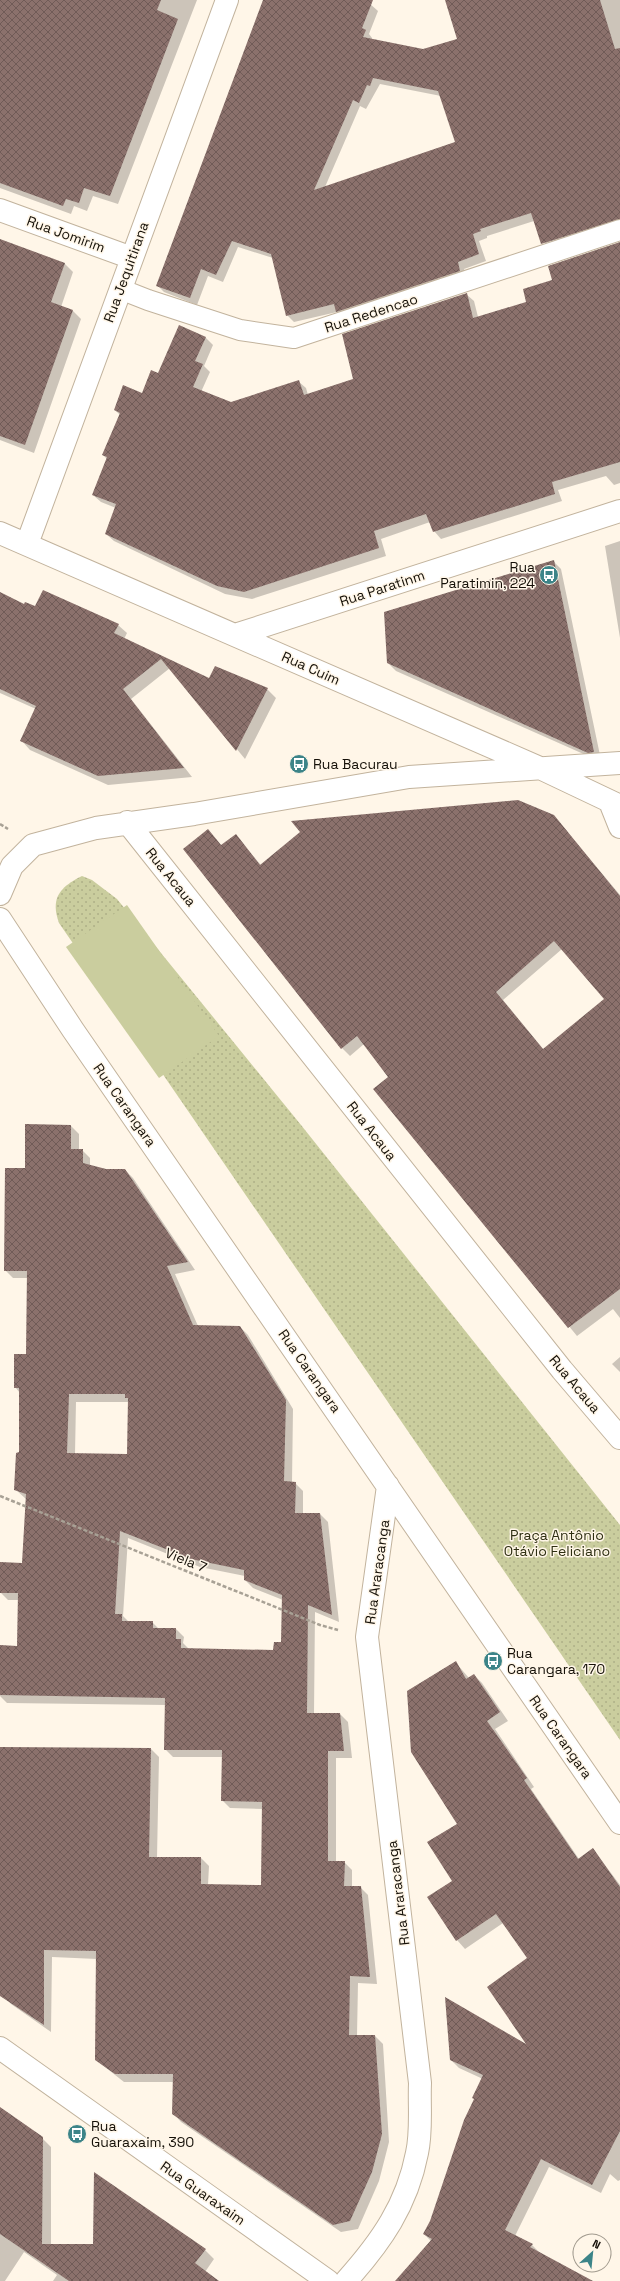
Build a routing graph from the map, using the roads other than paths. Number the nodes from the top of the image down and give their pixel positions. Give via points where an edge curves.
1 (227, 0) edge
2 (0, 210) edge
3 (620, 230) edge
4 (132, 258) junction
5 (120, 289) junction
6 (620, 511) edge
7 (0, 533) edge
8 (27, 544) junction
9 (235, 635) junction
10 (620, 762) edge
11 (540, 768) junction
12 (615, 804) edge
13 (127, 822) junction
14 (620, 827) edge
15 (0, 894) edge
16 (0, 919) edge
17 (620, 1438) edge
18 (388, 1486) junction
19 (620, 1823) edge
20 (0, 2048) edge
21 (328, 2281) edge
22 (346, 2281) edge

1 - 4 street, Rua Jequitirana
2 - 4 street, Rua Jomirim
3 - 5 lane, Rua Redencao via 294,338 240,330
4 - 5 street, Rua Jequitirana
5 - 8 street, Rua Jequitirana
6 - 9 street, Rua Paratinm
7 - 8 street, Rua Cuim
8 - 9 street, Rua Cuim
9 - 11 street, Rua Cuim
10 - 11 street
11 - 12 street, Rua Cuim
11 - 13 street via 409,777 194,814
12 - 14 street
13 - 15 street via 64,835 32,845 12,866
13 - 17 street, Rua Acaua via 557,1364
16 - 18 street, Rua Carangara via 73,1030
18 - 19 street, Rua Carangara
18 - 22 street, Rua Araracanga via 368,1637 420,2083 418,2152 404,2202 375,2248
20 - 21 street, Rua Guaraxaim

